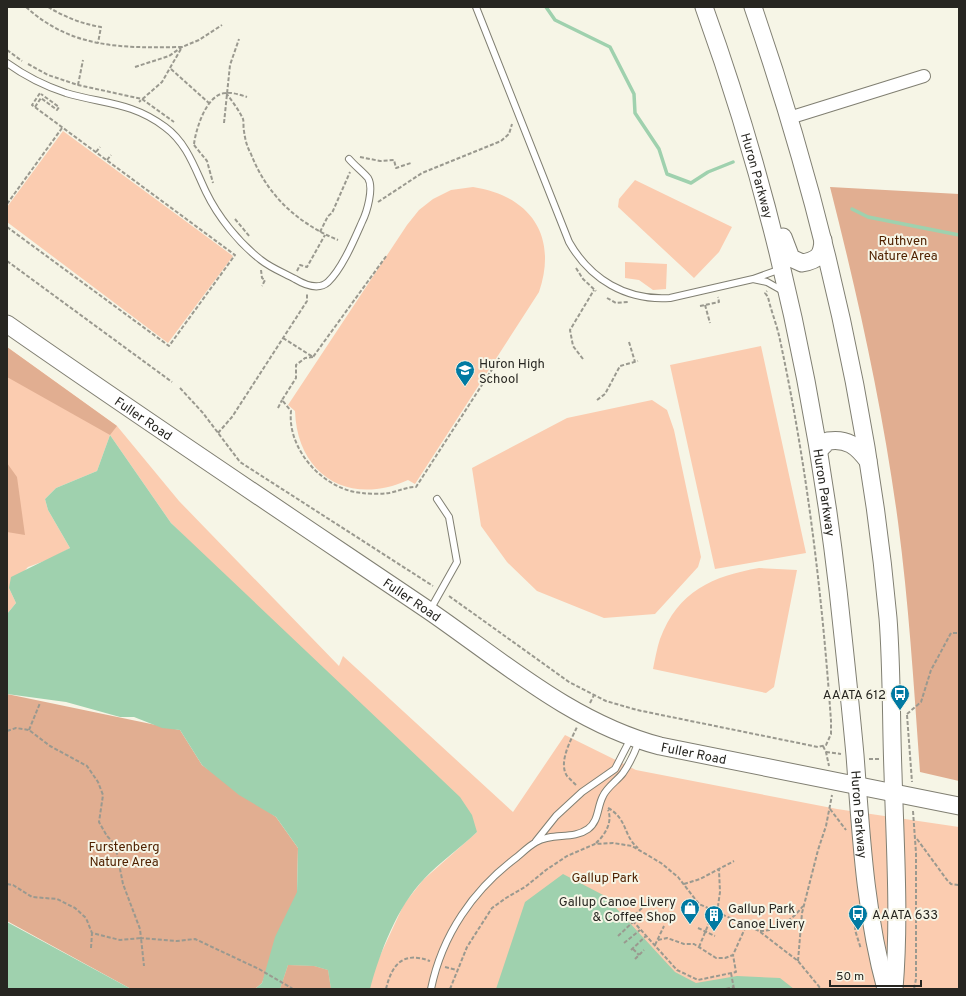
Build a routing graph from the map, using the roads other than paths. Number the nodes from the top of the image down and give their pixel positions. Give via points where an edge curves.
1 (476, 7) edge
2 (704, 7) edge
3 (753, 7) edge
4 (7, 63) edge
5 (924, 76) dead end
6 (789, 118) junction
7 (349, 158) dead end
8 (759, 181) junction
9 (823, 240) junction
10 (802, 263) junction
11 (782, 269) junction
12 (753, 279) junction
13 (790, 300) junction
14 (7, 324) edge
15 (819, 450) junction
16 (868, 462) junction
17 (437, 499) dead end
18 (429, 611) junction
19 (636, 738) junction
20 (856, 786) junction
21 (894, 793) junction
22 (959, 806) edge
23 (536, 842) junction
24 (431, 989) edge
25 (886, 989) edge
26 (894, 989) edge

1 - 12 lane via 569,242 593,273 622,291 658,299
2 - 8 main road, Huron Parkway
3 - 6 main road
4 - 7 lane via 50,87 132,108 147,114 167,128 192,159 215,208 239,239 259,259 304,285 320,287 328,283 364,220 370,190 369,180
5 - 6 street
6 - 9 main road
8 - 10 main road via 772,196 786,249 791,258
8 - 11 main road, Huron Parkway
9 - 10 main road via 822,251 818,257
9 - 16 main road via 850,360
10 - 11 lane
11 - 12 lane
11 - 13 main road, Huron Parkway
12 - 13 lane via 775,285
13 - 15 main road, Huron Parkway
14 - 18 main road, Fuller Road
15 - 16 main road via 828,441 846,441 860,450
15 - 20 main road, Huron Parkway via 839,604
16 - 21 main road via 888,620
17 - 18 lane via 449,517 457,562
18 - 19 main road, Fuller Road via 535,686 584,715
19 - 20 main road, Fuller Road via 660,746
19 - 23 lane via 615,769 582,792 556,816
19 - 23 lane via 627,767 603,795 595,821 589,828 578,834 551,836
20 - 21 main road, Fuller Road
20 - 25 main road, Huron Parkway via 869,907 877,956
21 - 22 main road, Fuller Road
21 - 26 main road via 897,957
23 - 24 lane via 494,876 463,911 437,964

